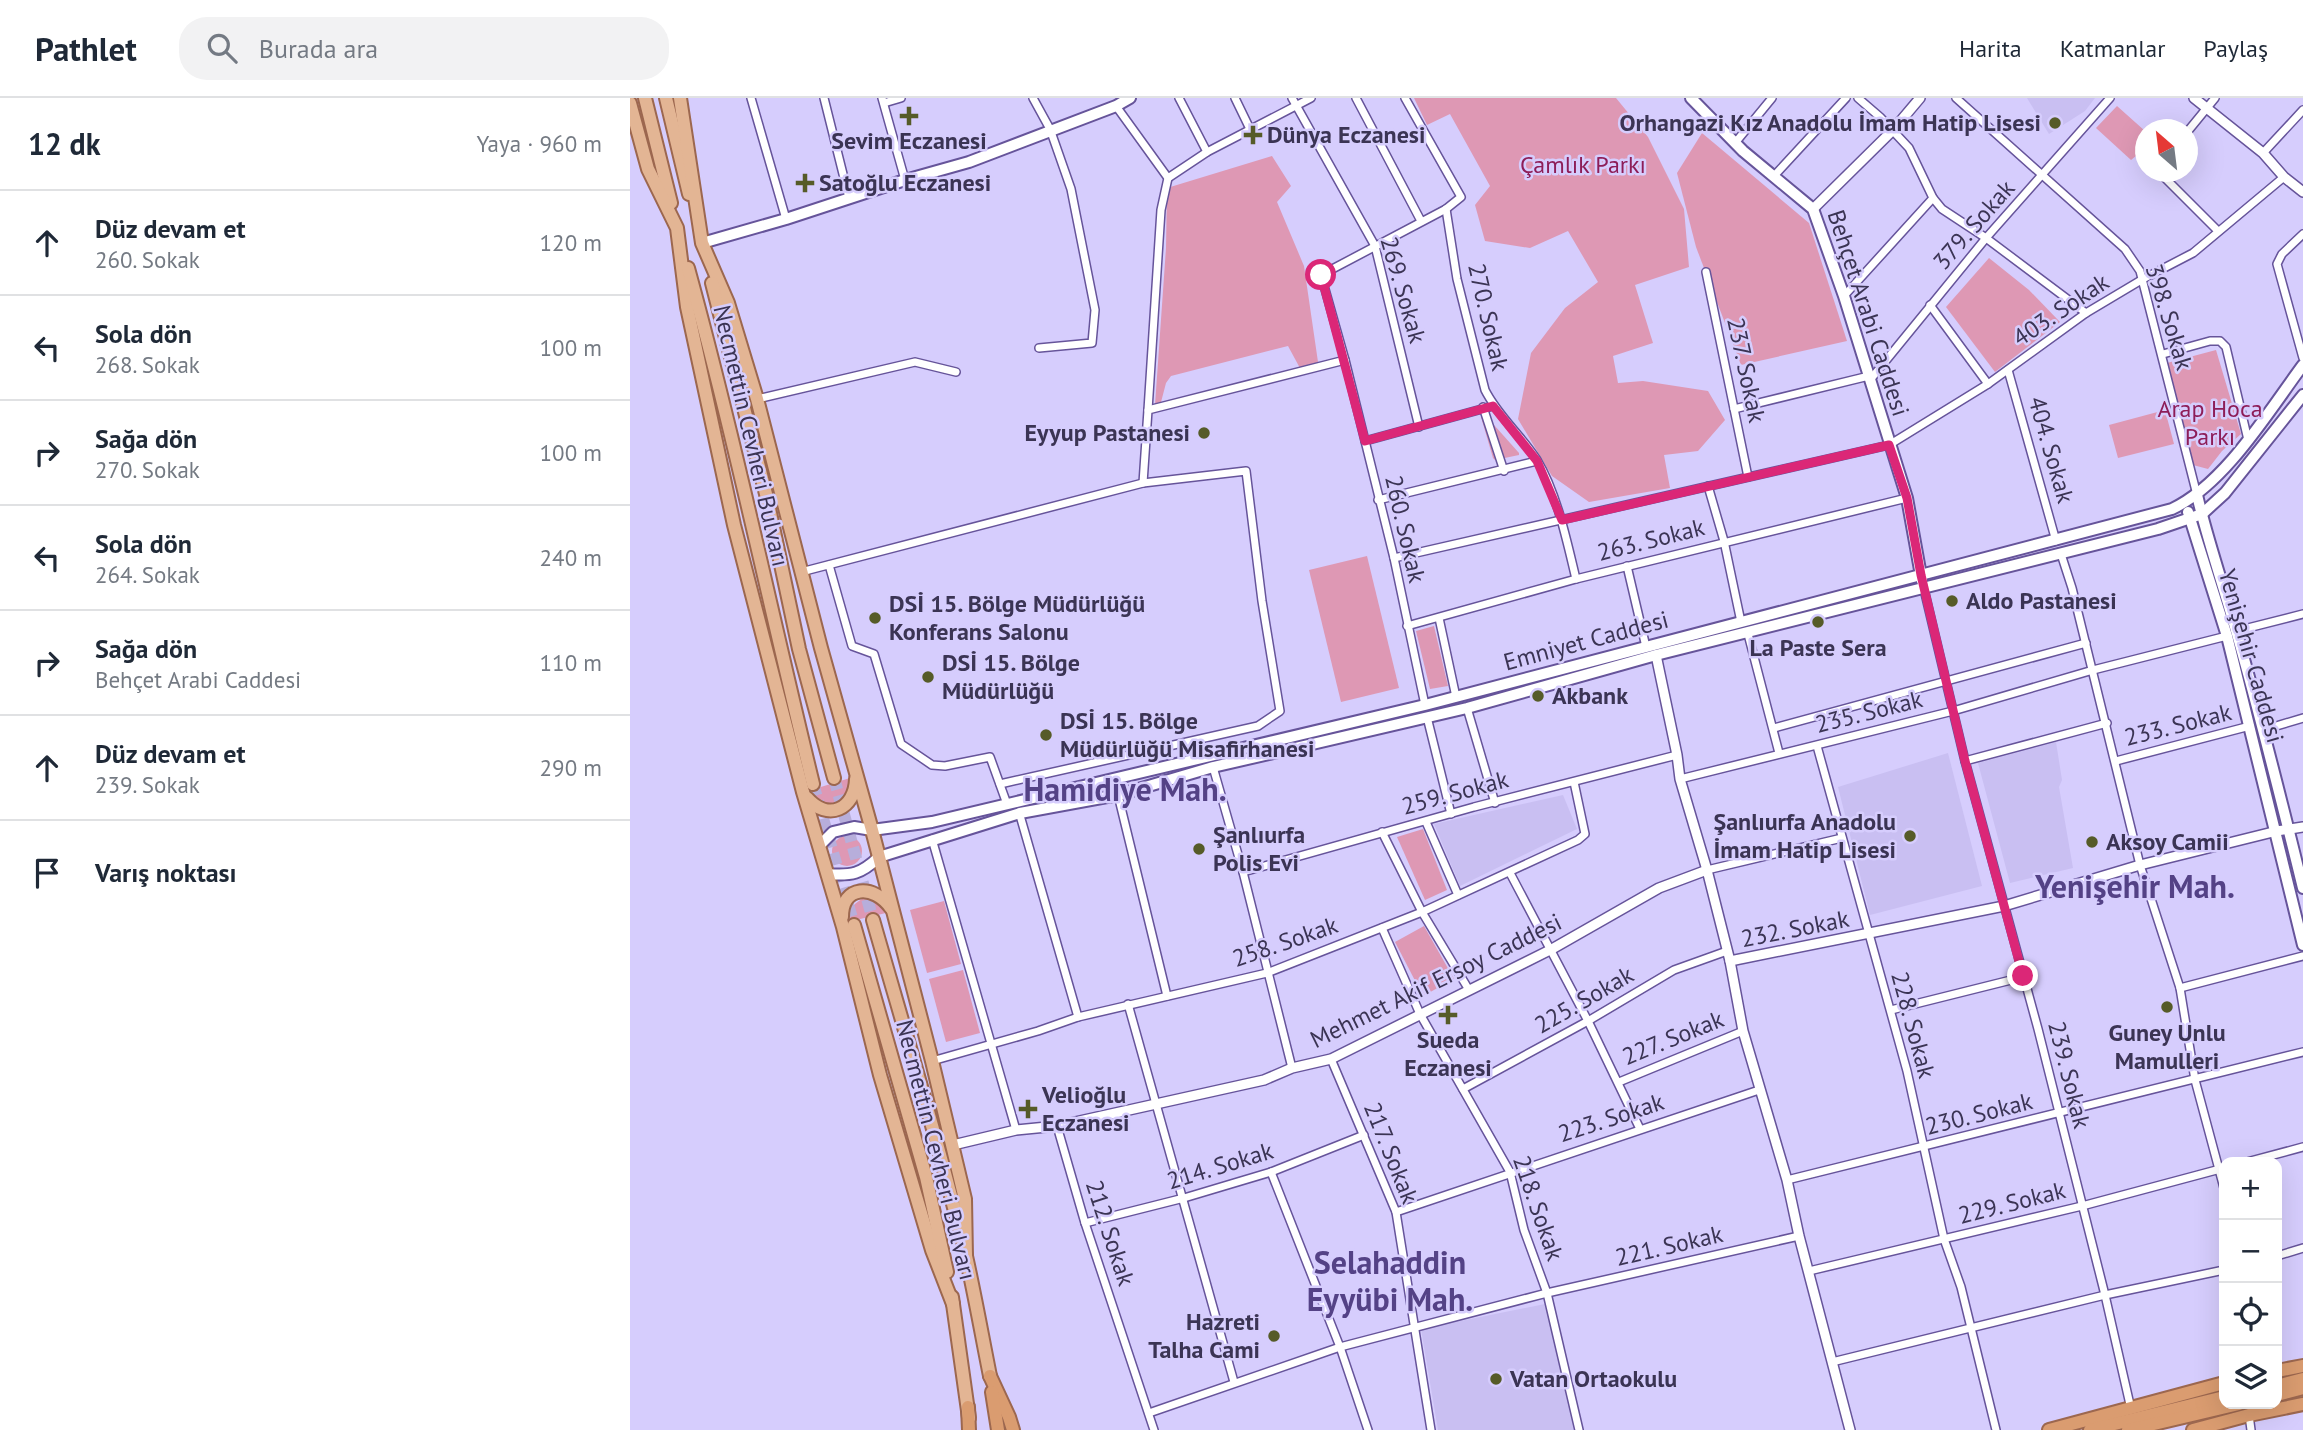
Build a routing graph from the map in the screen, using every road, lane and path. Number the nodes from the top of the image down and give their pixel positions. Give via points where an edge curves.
1 (645, 98) edge
2 (666, 98) edge
3 (680, 98) edge
4 (751, 98) edge
5 (824, 98) edge
6 (901, 98) edge
7 (1033, 98) edge
8 (1130, 98) edge
9 (1179, 98) edge
10 (1235, 98) edge
11 (1311, 98) edge
12 (1356, 98) edge
13 (1405, 98) edge
14 (1691, 98) edge
15 (1772, 98) edge
16 (1846, 98) edge
17 (1858, 98) edge
18 (1920, 98) edge
19 (1956, 98) edge
20 (2110, 98) edge
21 (2194, 98) edge
22 (2215, 98) edge
23 (883, 100) edge
24 (1114, 102) edge
25 (1294, 102) edge
26 (630, 103) edge
27 (2206, 108) junction
28 (2303, 110) edge
29 (2197, 119) edge
30 (1050, 129) junction
31 (1250, 129) junction
32 (1893, 130) junction
33 (1735, 143) junction
34 (1207, 152) junction
35 (2263, 153) junction
36 (2042, 175) junction
37 (1774, 176) junction
38 (2284, 177) junction
39 (1168, 178) junction
40 (905, 180) junction
41 (2169, 182) edge
42 (2303, 192) edge
43 (849, 198) junction
44 (1933, 198) junction
45 (1446, 209) junction
46 (1813, 209) junction
47 (786, 219) junction
48 (1421, 221) junction
49 (677, 228) junction
50 (2218, 231) junction
51 (2303, 234) edge
52 (1986, 238) junction
53 (702, 243) junction
54 (1375, 246) junction
55 (1706, 272) dead end
56 (2143, 279) junction
57 (1844, 296) junction
58 (1930, 305) junction
59 (2086, 313) junction
60 (1039, 348) dead end
61 (2163, 354) junction
62 (2303, 358) edge
63 (1345, 360) junction
64 (2303, 365) edge
65 (2008, 370) junction
66 (956, 372) dead end
67 (1869, 378) junction
68 (1988, 384) junction
69 (2303, 395) edge
70 (757, 399) junction
71 (1493, 406) junction
72 (1483, 407) junction
73 (1734, 409) junction
74 (1148, 410) junction
75 (1419, 426) junction
76 (2248, 440) junction
77 (1365, 441) junction
78 (1889, 445) junction
79 (1537, 461) junction
80 (1504, 471) junction
81 (1748, 477) junction
82 (1143, 483) junction
83 (1708, 486) junction
84 (2197, 495) junction
85 (1907, 498) junction
86 (1378, 500) junction
87 (2186, 502) junction
88 (2202, 514) junction
89 (2189, 519) junction
90 (1562, 520) junction
91 (1724, 541) junction
92 (2056, 541) junction
93 (2061, 554) junction
94 (1394, 558) junction
95 (829, 565) junction
96 (1627, 566) junction
97 (802, 572) junction
98 (1921, 575) junction
99 (1576, 579) junction
100 (1924, 589) junction
101 (2303, 614) edge
102 (1439, 618) junction
103 (1741, 622) junction
104 (1407, 626) junction
105 (2232, 633) junction
106 (1748, 634) junction
107 (2086, 643) junction
108 (1646, 648) junction
109 (1656, 655) junction
110 (2093, 670) junction
111 (1946, 681) junction
112 (1456, 697) junction
113 (1467, 708) junction
114 (1953, 710) junction
115 (1426, 711) junction
116 (2303, 718) edge
117 (2107, 723) junction
118 (2250, 726) junction
119 (1774, 728) junction
120 (2263, 730) junction
121 (1817, 746) junction
122 (1779, 753) junction
123 (1677, 755) junction
124 (1965, 761) junction
125 (2116, 761) junction
126 (1213, 768) junction
127 (856, 776) junction
128 (834, 778) tunnel mouth
129 (1680, 779) junction
130 (1574, 782) junction
131 (1000, 784) junction
132 (808, 788) junction
133 (1118, 794) junction
134 (1011, 803) junction
135 (1495, 803) junction
136 (1020, 813) junction
137 (1451, 814) junction
138 (1426, 822) junction
139 (2303, 827) edge
140 (872, 830) junction
141 (2289, 830) junction
142 (2277, 831) junction
143 (1382, 832) junction
144 (932, 838) junction
145 (1842, 838) junction
146 (820, 845) junction
147 (879, 857) junction
148 (2140, 865) junction
149 (1707, 870) junction
150 (1243, 872) junction
151 (1510, 873) junction
152 (827, 874) junction
153 (2303, 888) edge
154 (1458, 895) junction
155 (2004, 906) junction
156 (894, 911) junction
157 (1422, 912) junction
158 (873, 920) tunnel mouth
159 (848, 926) junction
160 (1382, 928) junction
161 (1868, 935) junction
162 (2303, 945) edge
163 (1552, 949) junction
164 (1728, 956) junction
165 (2303, 956) edge
166 (1267, 973) junction
167 (2023, 976) junction
168 (2180, 988) junction
169 (1469, 990) junction
170 (1167, 996) junction
171 (1128, 1004) junction
172 (1891, 1010) junction
173 (1420, 1014) junction
174 (1077, 1017) junction
175 (1588, 1021) junction
176 (1743, 1031) junction
177 (991, 1045) junction
178 (2303, 1052) edge
179 (1331, 1059) junction
180 (932, 1061) junction
181 (1292, 1068) junction
182 (2195, 1080) junction
183 (1619, 1082) junction
184 (1463, 1089) junction
185 (1759, 1090) junction
186 (1157, 1103) junction
187 (2058, 1114) junction
188 (1057, 1126) junction
189 (1640, 1129) junction
190 (1016, 1130) junction
191 (1364, 1135) junction
192 (953, 1144) junction
193 (2303, 1147) edge
194 (1924, 1148) junction
195 (2266, 1157) edge
196 (2219, 1162) edge
197 (2219, 1170) edge
198 (1271, 1172) junction
199 (1510, 1172) junction
200 (1787, 1180) junction
201 (1184, 1198) junction
202 (2082, 1206) junction
203 (1396, 1212) junction
204 (1085, 1223) junction
205 (1799, 1236) junction
206 (1944, 1239) junction
207 (2303, 1248) edge
208 (2282, 1254) edge
209 (966, 1257) junction
210 (1808, 1270) junction
211 (2219, 1271) edge
212 (1547, 1293) junction
213 (2105, 1295) junction
214 (1414, 1326) junction
215 (1970, 1328) junction
216 (1340, 1347) junction
217 (1832, 1362) junction
218 (2303, 1366) edge
219 (2282, 1370) edge
220 (990, 1376) junction
221 (2303, 1379) edge
222 (1234, 1382) junction
223 (2219, 1385) edge
224 (2282, 1385) edge
225 (2303, 1388) edge
226 (2282, 1394) edge
227 (2219, 1398) edge
228 (2303, 1404) edge
229 (968, 1408) joint
230 (2131, 1409) junction
231 (2219, 1409) edge
232 (1149, 1413) junction
233 (2249, 1415) junction
234 (970, 1430) edge
235 (998, 1430) edge
236 (1013, 1430) edge
237 (1154, 1430) edge
238 (1368, 1430) edge
239 (1431, 1430) edge
240 (1579, 1430) edge
241 (1850, 1430) edge
242 (1996, 1430) edge
243 (2049, 1430) edge
244 (2090, 1430) edge
245 (2128, 1430) edge
246 (2193, 1430) edge
247 (2251, 1430) edge

1 - 49 main road, Necmettin Cevheri Bulvarı
2 - 53 main road, Necmettin Cevheri Bulvarı
3 - 53 main road
4 - 47 street
5 - 43 street
6 - 23 street
7 - 30 street
8 - 24 main road
9 - 34 street
10 - 31 street
11 - 25 street
12 - 48 street
13 - 45 street, 260. Sokak via 1461,197
14 - 33 main road, Behçet Arabi Caddesi
15 - 33 street
16 - 37 street
17 - 32 street
18 - 32 street
19 - 36 street, 398. Sokak
20 - 36 street, 379. Sokak
21 - 27 street
22 - 27 street
23 - 40 street
24 - 30 main road
24 - 39 street
25 - 31 street
25 - 54 street, 269. Sokak
26 - 49 main road via 649,169
27 - 29 street
27 - 35 street
28 - 35 street
30 - 40 main road via 969,162
30 - 60 street via 1071,189 1095,310 1092,343
31 - 34 street
32 - 44 street via 1909,148
32 - 46 street
33 - 37 main road, Behçet Arabi Caddesi
34 - 39 street
35 - 38 street
36 - 52 street, 379. Sokak
36 - 56 street, 398. Sokak via 2125,249
37 - 46 main road, Behçet Arabi Caddesi
38 - 42 street
38 - 50 street, 403. Sokak
39 - 74 street via 1161,210
40 - 43 main road
41 - 50 street
43 - 47 main road
44 - 52 street
44 - 57 street
45 - 48 street, 260. Sokak
45 - 71 street, 270. Sokak via 1457,279
46 - 57 main road, Behçet Arabi Caddesi
47 - 53 main road
48 - 54 street, 260. Sokak
49 - 132 main road, Necmettin Cevheri Bulvarı via 726,407
50 - 56 street, 403. Sokak via 2193,253
51 - 62 street via 2277,264
52 - 58 street, 379. Sokak
52 - 59 street
53 - 70 main road via 728,303
53 - 128 main road, Necmettin Cevheri Bulvarı
54 - 63 street, 260. Sokak via 1321,275
54 - 75 street, 269. Sokak
55 - 73 street, 237. Sokak
56 - 59 street, 403. Sokak
56 - 61 street, 398. Sokak
57 - 67 main road, Behçet Arabi Caddesi
58 - 67 street, 379. Sokak
58 - 68 street
59 - 65 street, 403. Sokak
61 - 76 street via 2210,341 2220,341 2226,347
61 - 84 street, 398. Sokak
63 - 74 street
63 - 77 street, 260. Sokak
64 - 76 main road, Emniyet Caddesi
65 - 68 street, 403. Sokak
65 - 92 street, 404. Sokak
66 - 70 street via 915,362
67 - 73 street
67 - 78 main road, Behçet Arabi Caddesi
68 - 78 street, 403. Sokak
69 - 88 main road, Emniyet Caddesi via 2225,493
70 - 97 main road
71 - 72 street
71 - 79 street, 270. Sokak
72 - 75 street
72 - 80 street
73 - 81 street, 237. Sokak
74 - 82 street
75 - 77 street
76 - 84 main road, Emniyet Caddesi
77 - 86 street, 260. Sokak
78 - 81 street, 403. Sokak
78 - 85 main road, Behçet Arabi Caddesi
79 - 80 street
79 - 90 street, 270. Sokak
80 - 86 street
81 - 83 street, 403. Sokak
82 - 95 street
82 - 131 street via 1246,471 1280,711 1258,726
83 - 90 street, 403. Sokak
83 - 91 street
84 - 87 main road, Emniyet Caddesi
84 - 88 main road, Yenişehir Caddesi
85 - 91 street, 263. Sokak
85 - 98 main road, Behçet Arabi Caddesi
86 - 94 street, 260. Sokak
87 - 89 main road, Yenişehir Caddesi
87 - 92 main road, Emniyet Caddesi
88 - 89 main road, Emniyet Caddesi
88 - 105 main road, Yenişehir Caddesi
89 - 93 main road, Emniyet Caddesi
89 - 105 main road, Yenişehir Caddesi
90 - 94 street, 403. Sokak
90 - 99 street, 270. Sokak
91 - 96 street, 263. Sokak
91 - 103 street
92 - 98 main road, Emniyet Caddesi
93 - 100 main road, Emniyet Caddesi
93 - 107 street
94 - 104 street, 260. Sokak
95 - 97 street
95 - 131 street via 852,646 874,654 901,744 932,765 990,757
96 - 99 street, 263. Sokak
96 - 108 street
97 - 127 main road
98 - 100 main road, Behçet Arabi Caddesi
98 - 103 main road, Emniyet Caddesi
99 - 102 street, 263. Sokak
100 - 106 main road, Emniyet Caddesi
100 - 111 street, 239. Sokak
101 - 105 street, 235. Sokak
102 - 104 street, 263. Sokak
102 - 112 street
103 - 108 main road, Emniyet Caddesi
104 - 115 street, 260. Sokak
105 - 110 street, 235. Sokak
105 - 118 main road, Yenişehir Caddesi
105 - 120 main road, Yenişehir Caddesi
106 - 109 main road, Emniyet Caddesi
106 - 119 street
107 - 110 street
107 - 111 street
108 - 112 main road, Emniyet Caddesi
109 - 113 main road, Emniyet Caddesi
109 - 123 street
110 - 114 street, 235. Sokak
110 - 117 street
111 - 114 street, 239. Sokak
111 - 119 street
112 - 115 main road, Emniyet Caddesi
113 - 115 main road, Emniyet Caddesi
113 - 135 street
114 - 121 street, 235. Sokak
114 - 124 street, 239. Sokak
115 - 126 main road, Emniyet Caddesi
115 - 134 main road, Emniyet Caddesi
115 - 137 street, 260. Sokak
116 - 120 street, 233. Sokak
117 - 124 street
117 - 125 street
118 - 125 street, 233. Sokak
118 - 142 main road, Yenişehir Caddesi
119 - 122 street
120 - 141 main road, Yenişehir Caddesi
121 - 122 street, 235. Sokak
121 - 145 street, 228. Sokak
122 - 129 street, 235. Sokak
123 - 129 street
123 - 130 street, 259. Sokak
124 - 155 street, 239. Sokak
125 - 148 street
126 - 133 main road, Emniyet Caddesi
126 - 150 street
127 - 132 main road via 853,796 837,810 816,808
127 - 140 main road
129 - 149 street
130 - 135 street, 259. Sokak
130 - 151 street, 258. Sokak via 1585,834
131 - 134 street
132 - 146 main road, Necmettin Cevheri Bulvarı
133 - 136 main road, Emniyet Caddesi
133 - 170 street
134 - 136 street
134 - 140 main road, Emniyet Caddesi via 932,822
135 - 137 street, 259. Sokak
136 - 144 main road, Emniyet Caddesi
136 - 174 street
137 - 138 street, 259. Sokak
138 - 143 street, 259. Sokak
138 - 154 street
139 - 141 street, 232. Sokak
140 - 146 main road, Emniyet Caddesi via 854,827 833,832
140 - 147 main road
141 - 142 street, 232. Sokak
141 - 153 main road, Yenişehir Caddesi
142 - 148 street, 232. Sokak
142 - 162 main road, Yenişehir Caddesi
143 - 150 street, 259. Sokak
143 - 157 street
144 - 147 main road, Emniyet Caddesi
144 - 177 street
145 - 149 street, Mehmet Akif Ersoy Caddesi
145 - 161 street, 228. Sokak
146 - 152 main road
147 - 152 main road, Emniyet Caddesi via 865,870 847,876
147 - 156 main road
148 - 155 street, 232. Sokak
148 - 168 street
149 - 163 street, Mehmet Akif Ersoy Caddesi via 1659,888
149 - 164 street
150 - 166 street
151 - 154 street, 258. Sokak
151 - 163 street
152 - 159 main road, Necmettin Cevheri Bulvarı
154 - 157 street, 258. Sokak
155 - 161 street, 232. Sokak
155 - 167 street, 239. Sokak
156 - 159 main road via 874,891 860,891 842,907
156 - 180 main road
157 - 160 street, 258. Sokak
157 - 169 street
158 - 209 main road, Necmettin Cevheri Bulvarı
159 - 229 main road, Necmettin Cevheri Bulvarı via 926,1177 953,1304
160 - 166 street, 258. Sokak
160 - 173 street, 218. Sokak
161 - 164 street, 232. Sokak
161 - 172 street, 228. Sokak
163 - 169 street, Mehmet Akif Ersoy Caddesi
163 - 175 street
164 - 175 street, 225. Sokak via 1674,970
164 - 176 street
165 - 168 street
166 - 170 street, 258. Sokak
166 - 181 street
167 - 172 street
167 - 187 street, 239. Sokak
168 - 182 street
169 - 173 street, Mehmet Akif Ersoy Caddesi
170 - 171 street, 258. Sokak
171 - 174 street, 258. Sokak
171 - 186 street
172 - 194 street, 228. Sokak
173 - 179 street, Mehmet Akif Ersoy Caddesi
173 - 184 street, 218. Sokak
174 - 177 street, 258. Sokak
175 - 183 street
175 - 184 street, 225. Sokak
176 - 183 street, 227. Sokak
176 - 185 street
177 - 180 street, 258. Sokak
177 - 190 street
178 - 182 street, 230. Sokak
179 - 181 street, Mehmet Akif Ersoy Caddesi
179 - 191 street, 217. Sokak
180 - 192 main road
181 - 186 street, Mehmet Akif Ersoy Caddesi via 1264,1080
182 - 187 street, 230. Sokak
182 - 196 street
183 - 189 street
184 - 199 street, 218. Sokak
185 - 189 street, 223. Sokak
185 - 200 street
186 - 188 street, Mehmet Akif Ersoy Caddesi
186 - 201 street
187 - 194 street, 230. Sokak
187 - 202 street, 239. Sokak
188 - 190 street, Mehmet Akif Ersoy Caddesi
188 - 204 street, 212. Sokak
189 - 199 street, 223. Sokak
190 - 192 street, Mehmet Akif Ersoy Caddesi
191 - 198 street, 214. Sokak
191 - 203 street, 217. Sokak
192 - 209 main road via 965,1199
193 - 195 street
194 - 200 street, 230. Sokak
194 - 206 street, 228. Sokak
197 - 202 street, 229. Sokak
198 - 201 street, 214. Sokak
198 - 216 street
199 - 203 street, 223. Sokak
199 - 212 street, 218. Sokak via 1524,1230
200 - 205 street
201 - 204 street, 214. Sokak
201 - 222 street
202 - 206 street, 229. Sokak
202 - 213 street, 239. Sokak
203 - 214 street, 217. Sokak
204 - 232 street, 212. Sokak
205 - 210 street
205 - 212 street, 221. Sokak
206 - 210 street, 229. Sokak
206 - 215 street, 228. Sokak
207 - 208 street
209 - 220 main road, Necmettin Cevheri Bulvarı
210 - 217 street
211 - 213 street
212 - 214 street, 221. Sokak
212 - 240 street, 218. Sokak
213 - 215 street
213 - 230 street, 239. Sokak
214 - 216 street, 221. Sokak
214 - 239 street, 217. Sokak
215 - 217 street
215 - 242 street, 228. Sokak
216 - 222 street, 221. Sokak
216 - 238 street
217 - 241 street
218 - 219 highway
220 - 235 highway
220 - 236 highway
221 - 224 highway
222 - 232 street, 221. Sokak
223 - 230 highway
225 - 226 highway
227 - 244 highway
228 - 233 highway
229 - 234 highway
230 - 243 highway
231 - 245 highway
232 - 237 street, 212. Sokak
233 - 246 highway
233 - 247 street

